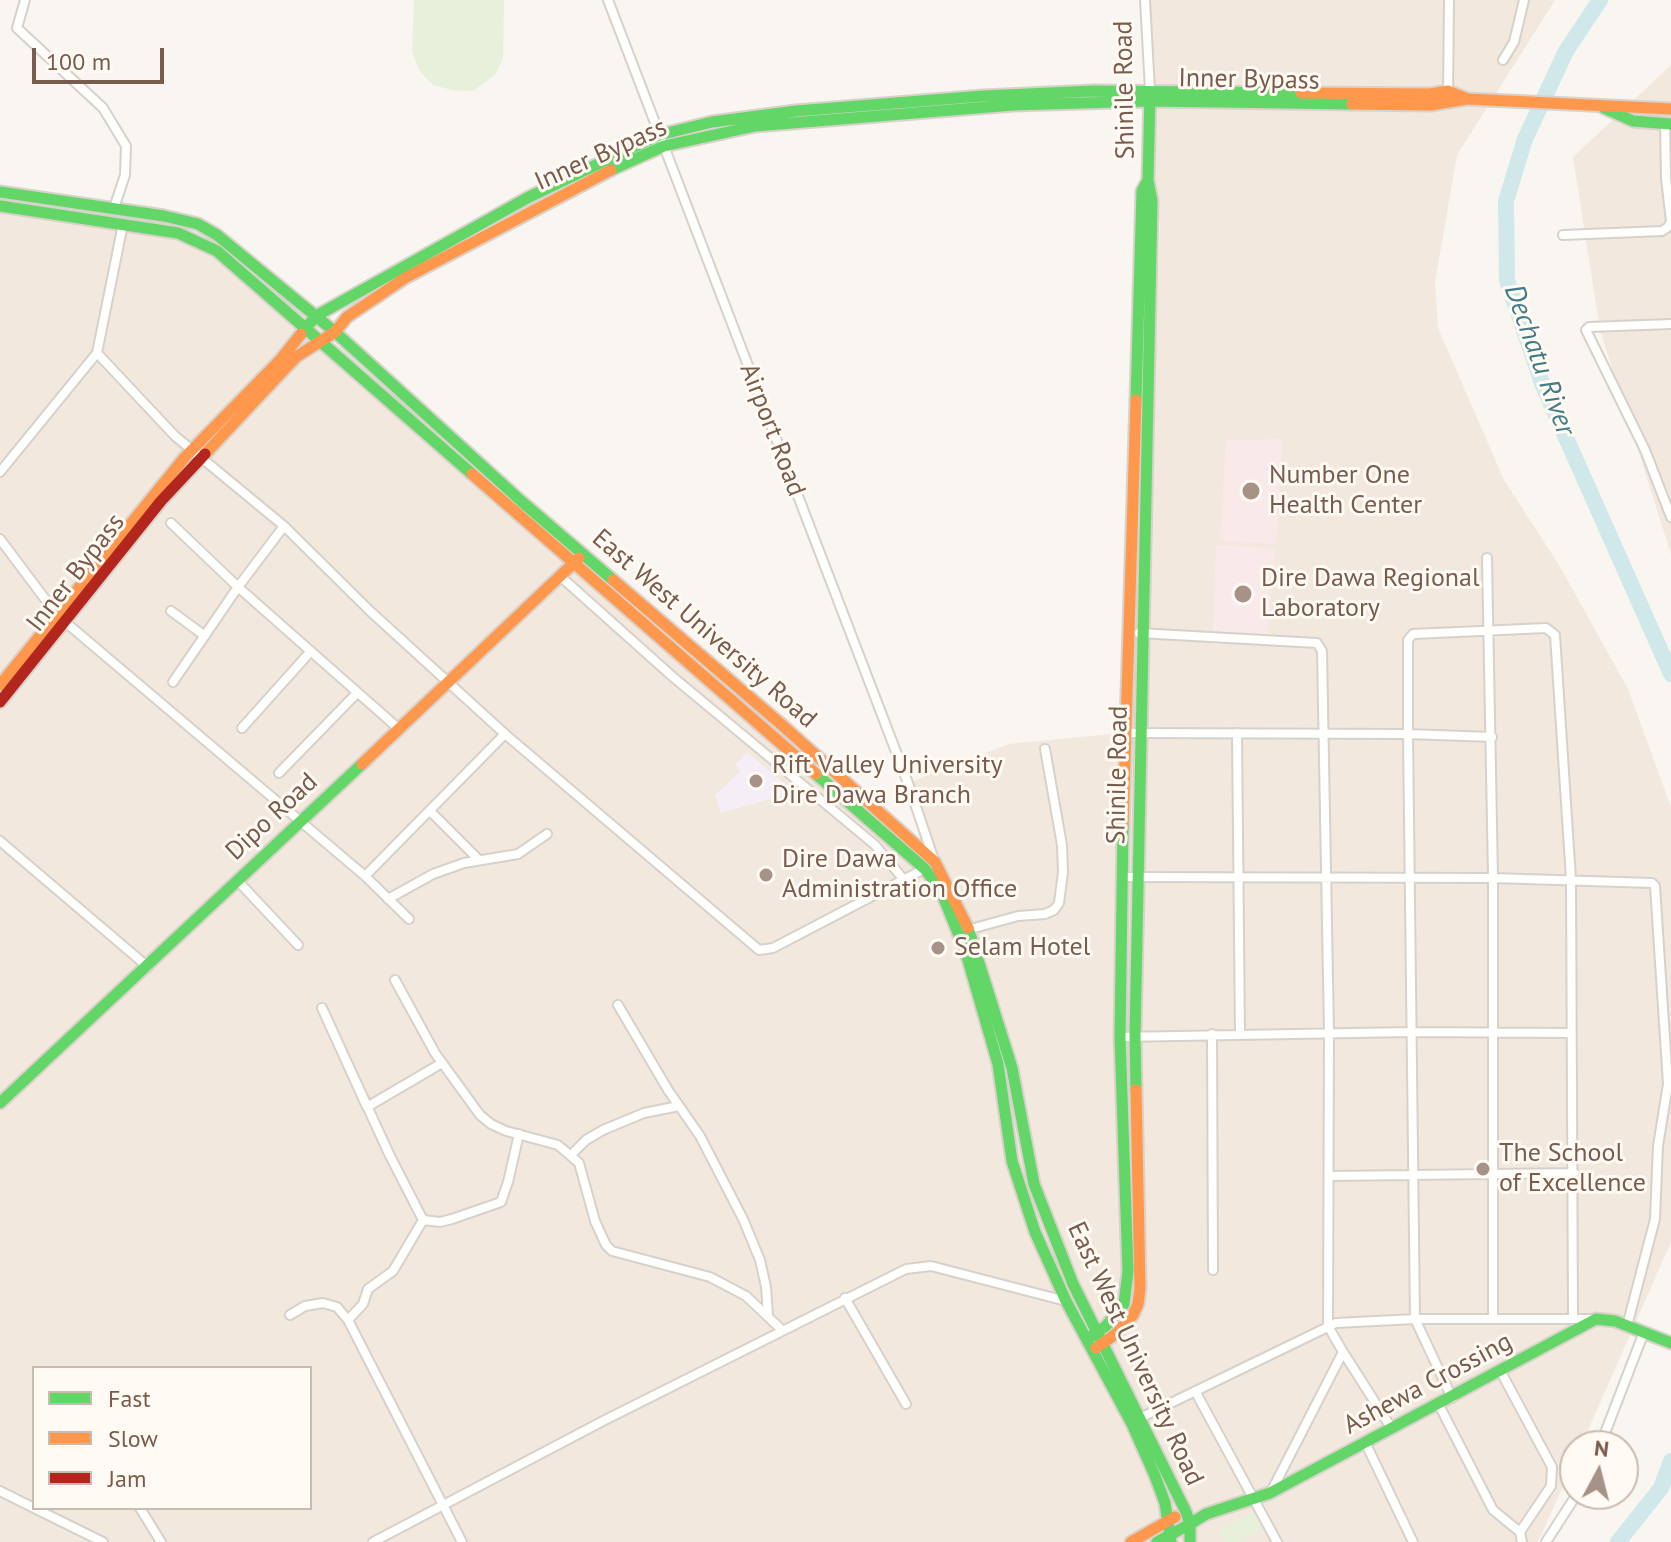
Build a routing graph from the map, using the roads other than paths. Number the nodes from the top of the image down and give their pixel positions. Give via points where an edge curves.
1 (25, 0) edge
2 (608, 0) edge
3 (1145, 0) edge
4 (1449, 0) edge
5 (1524, 0) edge
6 (1503, 60) dead end
7 (1150, 96) junction
8 (1448, 98) junction
9 (1601, 107) junction
10 (1671, 109) edge
11 (1668, 124) edge
12 (662, 141) junction
13 (1148, 180) junction
14 (0, 192) edge
15 (0, 206) edge
16 (114, 208) junction
17 (123, 224) junction
18 (1563, 235) dead end
19 (316, 316) junction
20 (1671, 324) edge
21 (306, 328) junction
22 (335, 332) junction
23 (320, 341) junction
24 (97, 353) junction
25 (197, 453) junction
26 (0, 472) edge
27 (1671, 517) edge
28 (171, 523) dead end
29 (284, 526) junction
30 (0, 539) edge
31 (583, 554) junction
32 (1487, 558) dead end
33 (574, 563) junction
34 (560, 576) junction
35 (238, 587) junction
36 (171, 611) dead end
37 (62, 619) junction
38 (664, 623) junction
39 (1486, 632) junction
40 (1128, 633) junction
41 (1143, 633) junction
42 (655, 634) junction
43 (205, 636) junction
44 (311, 651) junction
45 (448, 681) junction
46 (173, 682) dead end
47 (0, 685) edge
48 (357, 693) junction
49 (0, 702) edge
50 (242, 728) dead end
51 (399, 729) junction
52 (1141, 732) junction
53 (1125, 733) junction
54 (1237, 733) junction
55 (505, 734) junction
56 (1322, 734) junction
57 (1408, 734) junction
58 (1492, 737) junction
59 (1045, 749) dead end
60 (279, 773) dead end
61 (430, 811) junction
62 (299, 821) junction
63 (547, 834) dead end
64 (0, 841) edge
65 (479, 860) junction
66 (930, 865) junction
67 (365, 876) junction
68 (1122, 877) junction
69 (1138, 878) junction
70 (1237, 878) junction
71 (1410, 878) junction
72 (1493, 878) junction
73 (1325, 879) junction
74 (1571, 879) junction
75 (237, 880) junction
76 (904, 880) junction
77 (388, 899) junction
78 (409, 919) dead end
79 (964, 931) junction
80 (298, 945) dead end
81 (148, 967) junction
82 (395, 980) dead end
83 (618, 1005) dead end
84 (1411, 1032) junction
85 (1240, 1033) junction
86 (1329, 1033) junction
87 (1494, 1033) junction
88 (1571, 1033) junction
89 (1212, 1034) junction
90 (1135, 1035) junction
91 (1120, 1037) junction
92 (442, 1063) junction
93 (361, 1093) junction
94 (0, 1103) edge
95 (679, 1106) junction
96 (367, 1107) junction
97 (519, 1134) junction
98 (571, 1155) junction
99 (1574, 1173) junction
100 (1412, 1175) junction
101 (1493, 1175) junction
102 (1329, 1176) junction
103 (1040, 1200) junction
104 (1026, 1205) junction
105 (423, 1220) junction
106 (1213, 1270) dead end
107 (845, 1298) junction
108 (1081, 1300) junction
109 (1066, 1301) junction
110 (290, 1315) dead end
111 (768, 1315) junction
112 (1493, 1318) junction
113 (1556, 1318) junction
114 (1573, 1318) junction
115 (1415, 1319) junction
116 (1596, 1319) junction
117 (348, 1320) junction
118 (1328, 1326) junction
119 (1627, 1326) junction
120 (782, 1330) junction
121 (1644, 1332) junction
122 (1565, 1337) junction
123 (1096, 1339) junction
124 (1671, 1343) edge
125 (1092, 1351) joint
126 (1343, 1352) junction
127 (1501, 1372) junction
128 (1195, 1391) junction
129 (1452, 1398) junction
130 (906, 1404) dead end
131 (1439, 1405) junction
132 (1137, 1421) junction
133 (1392, 1429) junction
134 (1606, 1430) edge
135 (1365, 1442) junction
136 (0, 1491) edge
137 (1270, 1493) junction
138 (1254, 1499) junction
139 (441, 1505) junction
140 (32, 1507) edge
141 (38, 1510) edge
142 (141, 1510) edge
143 (1567, 1510) edge
144 (1188, 1518) junction
145 (1169, 1519) junction
146 (1520, 1532) junction
147 (1170, 1538) edge
148 (103, 1542) edge
149 (161, 1542) edge
150 (373, 1542) edge
151 (462, 1542) edge
152 (1131, 1542) edge
153 (1157, 1542) edge
154 (1190, 1542) edge
155 (1277, 1542) edge
156 (1413, 1542) edge
157 (1522, 1542) edge
158 (1546, 1542) edge

1 - 16 street via 17,28 103,108 126,146 125,175
2 - 12 street, Airport Road
3 - 7 street, Shinile Road
4 - 8 street
5 - 6 street via 1514,42
7 - 8 main road, Inner Bypass
7 - 12 main road, Inner Bypass via 1012,100 755,126
7 - 13 main road, Shinile Road
8 - 9 main road, Inner Bypass
9 - 10 main road, Inner Bypass
9 - 11 main road, Inner Bypass via 1633,121
11 - 18 street via 1668,227
12 - 19 main road, Inner Bypass via 529,197
12 - 22 main road, Inner Bypass via 405,278 347,317
12 - 66 street, Airport Road via 908,783
13 - 40 main road, Shinile Road via 1142,191
13 - 41 main road, Shinile Road via 1152,201
14 - 16 main road, East West University Road
15 - 17 main road, East West University Road
16 - 19 main road, East West University Road via 208,229
17 - 21 main road, East West University Road via 178,233 217,251
17 - 24 street
19 - 21 main road, Inner Bypass
19 - 22 main road, East West University Road
20 - 27 street via 1586,329
21 - 23 main road, East West University Road
21 - 25 main road, Inner Bypass
22 - 23 main road, Inner Bypass
22 - 31 main road, East West University Road
23 - 25 main road, Inner Bypass via 296,357
23 - 33 main road, East West University Road
24 - 25 street
24 - 26 street
25 - 29 street
25 - 37 main road, Inner Bypass
28 - 35 street
29 - 35 street
29 - 45 street
30 - 37 street
31 - 33 main road, Dipo Road
31 - 38 main road, East West University Road
32 - 39 street
33 - 34 main road, Dipo Road
33 - 42 main road, East West University Road
34 - 45 main road, Dipo Road
34 - 76 street via 875,845
35 - 43 street
35 - 44 street
36 - 43 street
37 - 47 main road, Inner Bypass
37 - 49 main road, Inner Bypass
37 - 62 street
38 - 42 main road
38 - 66 main road, East West University Road via 892,822
39 - 57 street via 1410,636
39 - 58 street
39 - 74 street via 1546,628 1555,635
40 - 41 street
40 - 53 main road, Shinile Road
41 - 52 main road, Shinile Road
41 - 56 street via 1319,644
42 - 66 main road, East West University Road
43 - 46 street
44 - 48 street
44 - 50 street
45 - 51 main road, Dipo Road
45 - 55 street
48 - 51 street
48 - 60 street
51 - 62 main road, Dipo Road
52 - 53 street
52 - 54 street
52 - 69 main road, Shinile Road
53 - 68 main road, Shinile Road
54 - 56 street
54 - 70 street
55 - 61 street
55 - 76 street via 759,950 773,948
56 - 57 street
56 - 73 street
57 - 58 street
57 - 71 street
58 - 72 street
59 - 79 street via 1062,845 1059,903 1045,914
61 - 65 street
61 - 67 street
62 - 67 street
62 - 75 main road, Dipo Road
63 - 65 street via 518,854
64 - 81 street
65 - 77 street via 433,874
66 - 76 street
66 - 79 main road, East West University Road via 942,872
67 - 77 street
68 - 69 street
68 - 91 main road, Shinile Road
69 - 70 street
69 - 90 main road, Shinile Road
70 - 73 street
70 - 85 street
71 - 72 street
71 - 73 street
71 - 84 street
72 - 74 street
72 - 87 street
73 - 86 street
74 - 88 street
74 - 119 street via 1649,881 1655,886 1668,1084 1657,1155 1655,1219
75 - 80 street
75 - 81 main road, Dipo Road
77 - 78 street
79 - 103 main road, East West University Road via 1009,1059
79 - 104 main road, East West University Road
81 - 94 main road, Dipo Road
82 - 92 street
83 - 95 street
84 - 86 street
84 - 87 street
84 - 100 street
85 - 86 street
85 - 89 street
86 - 102 street
87 - 88 street
87 - 101 street
88 - 99 street
89 - 90 street
89 - 106 street
90 - 91 street
90 - 123 main road, Shinile Road via 1138,1304 1126,1323
91 - 123 main road, Shinile Road via 1128,1271 1124,1304
92 - 96 street
92 - 97 street via 480,1115
93 - 93 street via 342,1050 322,1008 355,1078
93 - 96 street
95 - 98 street via 603,1130
95 - 111 street via 743,1219 760,1260
96 - 105 street
97 - 98 street via 558,1145
97 - 105 street via 501,1202 440,1222
98 - 111 street via 584,1172 595,1221 612,1251 702,1273 746,1296
99 - 101 street
99 - 114 street
100 - 101 street
100 - 102 street
100 - 115 street
101 - 112 street
102 - 118 street
103 - 104 main road
103 - 108 main road, East West University Road
104 - 109 main road, East West University Road
105 - 117 street via 393,1271 368,1289
107 - 109 street via 906,1269 931,1266
107 - 120 street
107 - 130 street
108 - 109 street
108 - 123 main road, East West University Road
109 - 123 main road, East West University Road
110 - 117 street via 323,1303 337,1307
111 - 120 street
112 - 113 street
112 - 115 street
113 - 114 street
113 - 122 street
114 - 116 street
115 - 118 street
115 - 129 street
116 - 119 main road
116 - 122 main road, Ashewa Crossing
117 - 139 street
118 - 126 street
118 - 128 street
119 - 121 main road
120 - 139 street
121 - 124 main road
121 - 134 street
122 - 127 main road, Ashewa Crossing
123 - 125 main road, Shinile Road
123 - 132 main road, East West University Road
125 - 132 main road, East West University Road
126 - 133 street
126 - 137 street
127 - 129 main road, Ashewa Crossing
127 - 146 street via 1552,1467 1551,1486
128 - 132 street
128 - 138 street
129 - 131 main road, Ashewa Crossing
131 - 133 main road, Ashewa Crossing
131 - 146 street via 1493,1510
132 - 144 main road, East West University Road
132 - 145 main road, East West University Road
133 - 135 main road, Ashewa Crossing
135 - 137 main road, Ashewa Crossing
135 - 156 street
136 - 140 street
137 - 138 main road, Ashewa Crossing
138 - 144 main road, Ashewa Crossing
138 - 155 street
139 - 150 street
139 - 151 street
141 - 148 street
142 - 149 street
143 - 158 street
144 - 145 main road
144 - 147 main road
144 - 154 main road
145 - 147 main road, East West University Road
145 - 152 main road
146 - 157 street
147 - 153 main road

